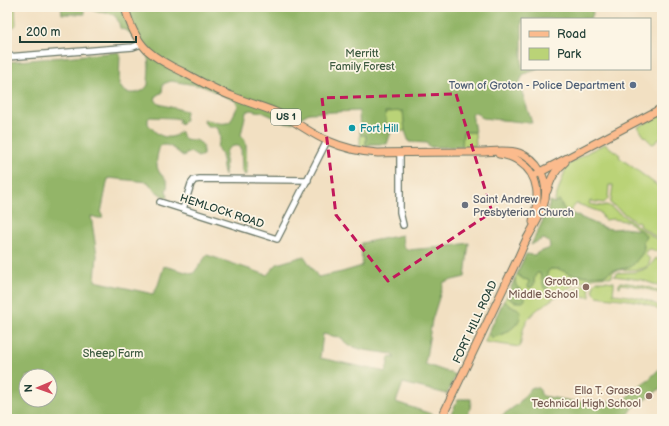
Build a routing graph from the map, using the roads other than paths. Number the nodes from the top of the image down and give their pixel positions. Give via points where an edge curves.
1 (125, 7) edge
2 (141, 44) junction
3 (7, 58) edge
4 (662, 108) edge
5 (327, 141) junction
6 (583, 149) junction
7 (483, 152) junction
8 (400, 153) junction
9 (541, 172) junction
10 (533, 176) junction
11 (308, 180) junction
12 (545, 199) junction
13 (160, 202) dead end
14 (183, 209) junction
15 (403, 225) dead end
16 (529, 234) junction
17 (441, 419) edge

1 - 2 main road, US 1 via 130,24
2 - 3 street
2 - 5 main road, US 1 via 166,64 231,96 280,114
4 - 6 main road
5 - 8 main road, US 1 via 367,152
5 - 11 street
6 - 9 main road
6 - 12 main road via 554,172
7 - 8 main road, US 1
7 - 9 main road, US 1 via 519,153 533,162
7 - 10 main road, US 1 via 514,158 529,169
8 - 15 street via 400,212
9 - 10 main road
9 - 12 main road, FORT HILL ROAD via 545,184
10 - 16 main road, FORT HILL ROAD via 537,206
11 - 14 street via 194,180
11 - 14 street, HEMLOCK ROAD via 277,240
12 - 16 main road, FORT HILL ROAD
13 - 14 street, HEMLOCK ROAD
16 - 17 main road, FORT HILL ROAD

